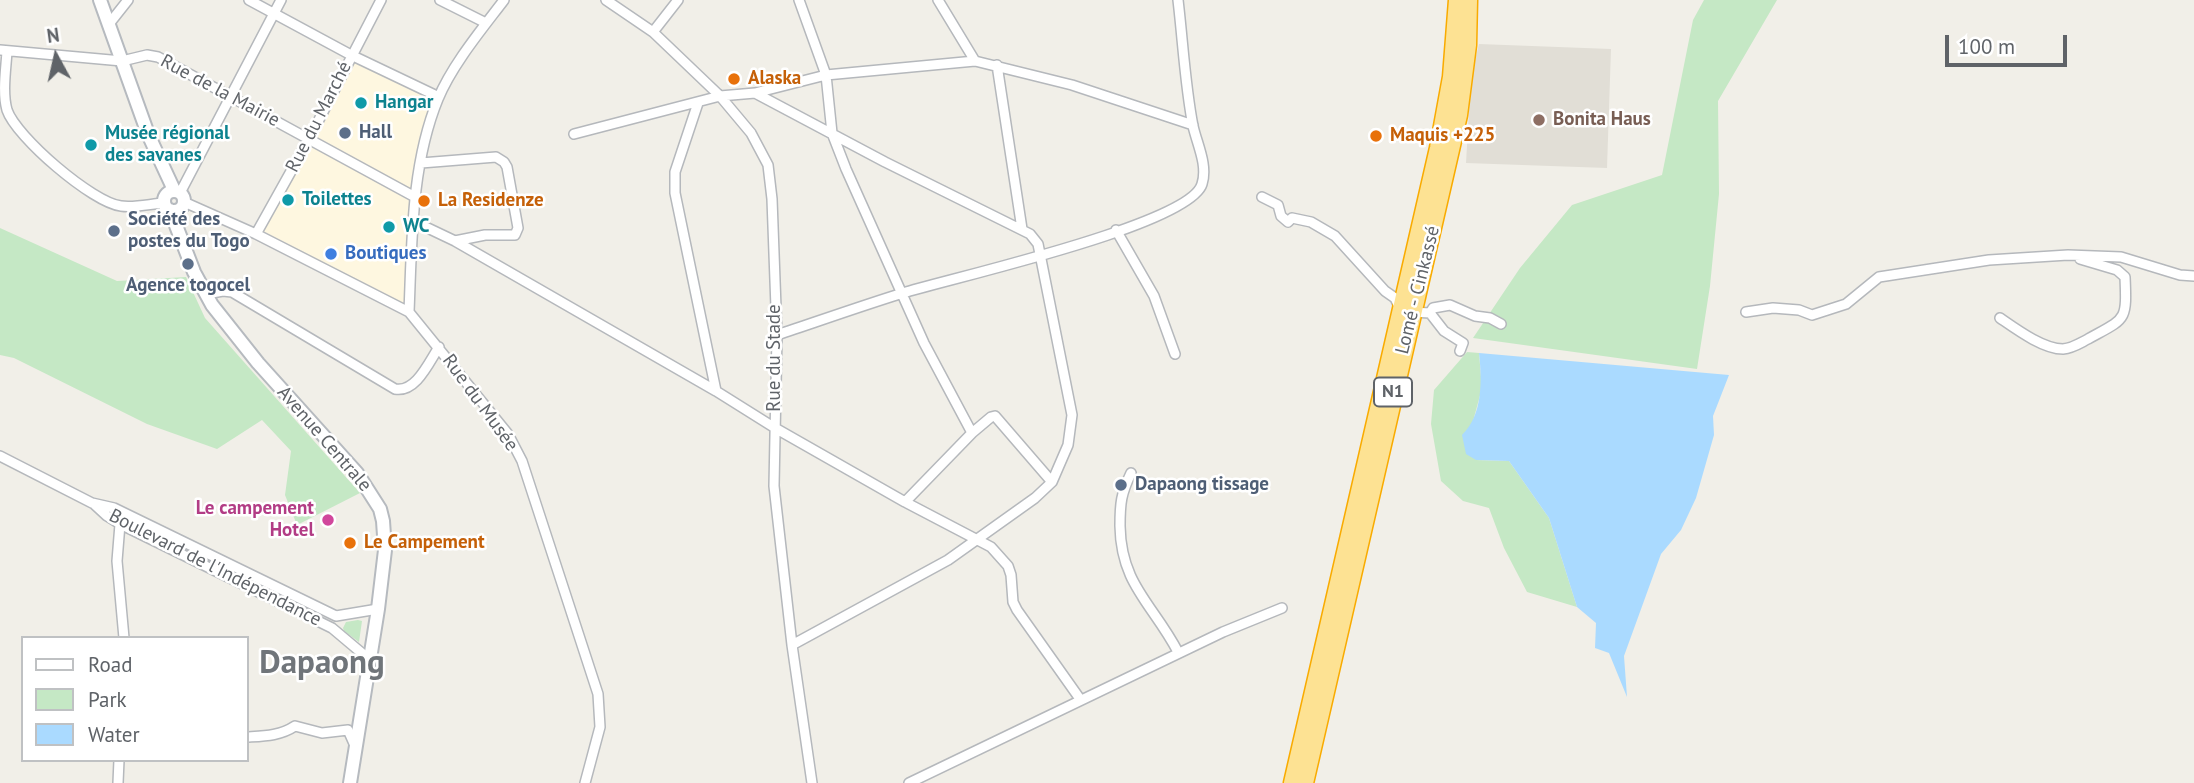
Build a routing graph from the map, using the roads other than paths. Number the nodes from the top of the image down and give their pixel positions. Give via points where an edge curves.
1 (100, 0) edge
2 (128, 0) edge
3 (249, 0) edge
4 (281, 0) edge
5 (381, 0) edge
6 (440, 0) edge
7 (504, 0) edge
8 (606, 0) edge
9 (678, 0) edge
10 (799, 0) edge
11 (938, 0) edge
12 (1178, 0) edge
13 (1457, 0) edge
14 (1469, 0) edge
15 (274, 13) junction
16 (486, 23) junction
17 (109, 24) junction
18 (653, 32) junction
19 (0, 43) edge
20 (4, 50) edge
21 (351, 55) junction
22 (122, 61) junction
23 (975, 61) junction
24 (997, 65) junction
25 (826, 75) junction
26 (755, 93) junction
27 (720, 96) junction
28 (230, 97) junction
29 (439, 97) junction
30 (698, 103) junction
31 (1193, 125) junction
32 (832, 133) junction
33 (574, 134) dead end
34 (309, 139) junction
35 (421, 163) junction
36 (415, 197) junction
37 (1262, 197) dead end
38 (174, 200) junction
39 (413, 221) junction
40 (1022, 229) junction
41 (1116, 230) junction
42 (256, 234) junction
43 (455, 240) junction
44 (2068, 255) junction
45 (1041, 257) junction
46 (2194, 276) edge
47 (902, 293) junction
48 (206, 294) junction
49 (1406, 311) junction
50 (409, 312) junction
51 (1746, 312) dead end
52 (1430, 313) junction
53 (2000, 318) dead end
54 (1501, 324) dead end
55 (777, 335) junction
56 (439, 347) junction
57 (1460, 351) dead end
58 (1175, 354) dead end
59 (716, 391) junction
60 (775, 428) junction
61 (972, 433) junction
62 (0, 456) edge
63 (1131, 473) dead end
64 (1052, 482) junction
65 (905, 502) junction
66 (92, 503) junction
67 (120, 524) junction
68 (167, 534) junction
69 (976, 540) junction
70 (161, 544) junction
71 (1282, 608) dead end
72 (378, 609) junction
73 (124, 636) edge
74 (792, 645) junction
75 (1178, 653) junction
76 (370, 660) junction
77 (1080, 699) junction
78 (248, 737) edge
79 (356, 749) junction
80 (119, 762) edge
81 (118, 783) edge
82 (350, 783) edge
83 (585, 783) edge
84 (812, 783) edge
85 (909, 783) edge
86 (1292, 783) edge
87 (1305, 783) edge

1 - 17 main road, Avenue Centrale
2 - 17 street
3 - 15 street
4 - 15 street
5 - 21 street, Rue du Marché
6 - 16 street
7 - 16 street
8 - 18 street, Rue du Stade
9 - 18 street
10 - 25 street
11 - 23 street
12 - 31 street
13 - 49 highway, Lomé - Cinkassé / N1 via 1445,113
14 - 49 highway, Lomé - Cinkassé / N1 via 1459,115
15 - 21 street
15 - 28 street
16 - 29 street
17 - 22 main road, Avenue Centrale
18 - 27 street, Rue du Stade
19 - 20 street
20 - 22 street, Rue de la Mairie
20 - 38 street, Rue du Musée via 8,113 54,166 119,206
21 - 29 street
21 - 34 street, Rue du Marché
22 - 28 street, Rue de la Mairie via 158,57
22 - 38 main road, Avenue Centrale
23 - 24 street
23 - 25 street
24 - 31 street
24 - 40 street
25 - 26 street
25 - 32 street
26 - 27 street
26 - 32 street
27 - 30 street
27 - 55 street, Rue du Stade via 751,133 768,165
28 - 34 street, Rue de la Mairie
28 - 38 street
29 - 35 street
30 - 33 street
30 - 59 street via 675,172 675,193
31 - 41 street via 1203,174 1198,191 1159,217
32 - 40 street
32 - 47 street
34 - 36 street, Rue de la Mairie
34 - 42 street, Rue du Marché
35 - 36 street
35 - 43 street via 496,157 507,167 517,233
36 - 39 street
37 - 49 street via 1278,205 1288,222 1292,218 1311,222 1335,236
38 - 42 street, Rue du Musée
38 - 48 main road, Avenue Centrale via 183,244
39 - 43 street
39 - 50 street
40 - 45 street via 1036,239
41 - 45 street
41 - 58 street via 1154,296
42 - 50 street, Rue du Musée
43 - 59 street
44 - 46 street via 2121,257
44 - 51 street via 1989,260 1879,277 1846,304 1812,315 1773,308
44 - 53 street via 2117,270 2125,277 2128,306 2118,322 2079,345 2062,349 2021,334
45 - 47 street
45 - 64 street via 1072,415 1068,445
47 - 55 street
47 - 61 street
48 - 56 street via 232,292 395,389 413,385
48 - 72 main road, Avenue Centrale via 258,363 370,491 380,509 385,532
49 - 52 street
49 - 86 highway, Lomé - Cinkassé / N1 via 1339,572
49 - 87 highway, Lomé - Cinkassé / N1
50 - 56 street, Rue du Musée
52 - 54 street via 1433,308 1450,305
52 - 57 street via 1444,331 1463,343
55 - 60 street, Rue du Stade
56 - 83 street, Rue du Musée via 508,435 522,461 598,694 600,727
59 - 60 street
60 - 65 street
60 - 74 street, Rue du Stade via 774,486
61 - 64 street via 995,416
61 - 65 street
62 - 66 street, Boulevard de l'Indépendance
63 - 75 street via 1120,502 1126,570
64 - 69 street
65 - 69 street
66 - 67 street, Boulevard de l'Indépendance
66 - 68 street, Boulevard de l'Indépendance via 114,508
67 - 70 street, Boulevard de l'Indépendance
67 - 73 street via 117,561
68 - 70 street
68 - 72 street, Boulevard de l'Indépendance via 336,616
69 - 74 street
69 - 77 street via 991,547 1008,566 1017,610
70 - 76 street, Boulevard de l'Indépendance via 332,628
71 - 75 street
72 - 76 main road, Avenue Centrale
74 - 84 street, Rue du Stade
75 - 77 street
76 - 79 main road, Avenue Centrale
77 - 85 street
78 - 79 street via 287,732 295,726 322,733 348,730
79 - 82 main road, Avenue Centrale
80 - 81 street

